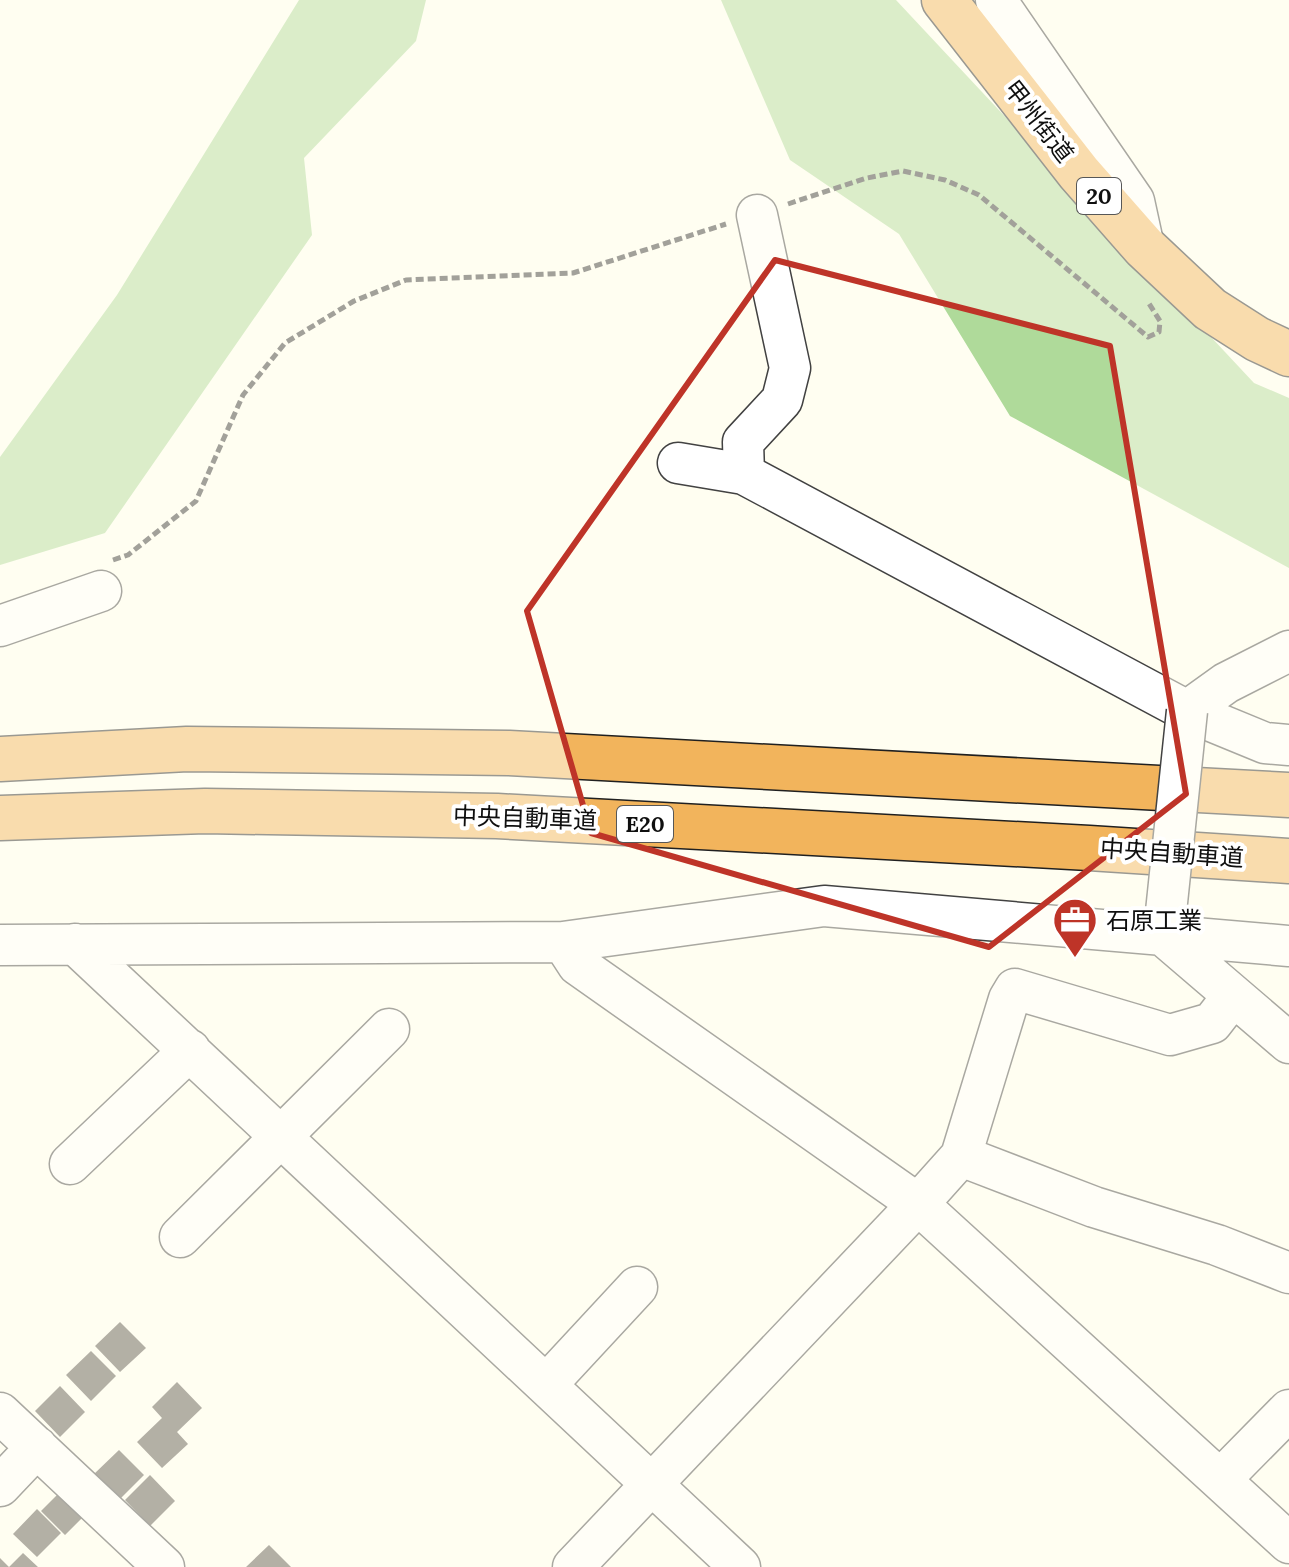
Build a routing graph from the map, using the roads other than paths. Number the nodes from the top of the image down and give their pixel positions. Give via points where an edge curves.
1 (944, 0) edge
2 (996, 0) edge
3 (757, 215) road end
4 (1144, 247) junction
5 (1289, 354) edge
6 (678, 463) dead end
7 (744, 474) junction
8 (102, 578) road end
9 (0, 626) edge
10 (1289, 651) edge
11 (1187, 711) junction
12 (1289, 745) edge
13 (0, 759) edge
14 (1289, 795) edge
15 (0, 818) edge
16 (1289, 861) edge
17 (1165, 924) junction
18 (563, 942) junction
19 (75, 944) junction
20 (0, 945) edge
21 (1289, 946) edge
22 (1233, 996) junction
23 (389, 1029) dead end
24 (1289, 1043) edge
25 (190, 1050) junction
26 (282, 1137) junction
27 (961, 1156) junction
28 (70, 1164) dead end
29 (918, 1204) junction
30 (180, 1237) dead end
31 (1289, 1273) edge
32 (637, 1287) dead end
33 (547, 1384) junction
34 (1289, 1410) edge
35 (0, 1413) edge
36 (37, 1447) junction
37 (1220, 1480) junction
38 (652, 1483) junction
39 (0, 1486) edge
40 (1289, 1543) edge
41 (164, 1567) edge
42 (573, 1567) edge
43 (740, 1567) edge

1 - 4 highway, 甲州街道 / 20
2 - 4 street via 1134,201
3 - 7 street via 790,368 782,400 743,442
4 - 5 highway, 甲州街道 / 20 via 1210,309
6 - 7 street
7 - 11 street
8 - 9 street
10 - 11 street via 1226,683
11 - 12 street via 1265,743
11 - 17 street, bridge
13 - 14 highway via 187,749 509,753
15 - 16 highway, 中央自動車道 / E20 via 205,811 497,816
17 - 18 street via 824,906
17 - 21 street
17 - 22 street
18 - 19 street
18 - 29 street via 578,965
19 - 20 street
19 - 25 street
22 - 24 street
22 - 27 street via 1212,1023 1170,1035 1015,989
23 - 26 street
25 - 26 street
25 - 28 street
26 - 30 street
26 - 33 street
27 - 29 street
27 - 31 street
29 - 37 street
29 - 38 street
32 - 33 street
33 - 38 street
34 - 37 street
35 - 36 street
36 - 39 street
36 - 41 street
37 - 40 street
38 - 42 street
38 - 43 street

